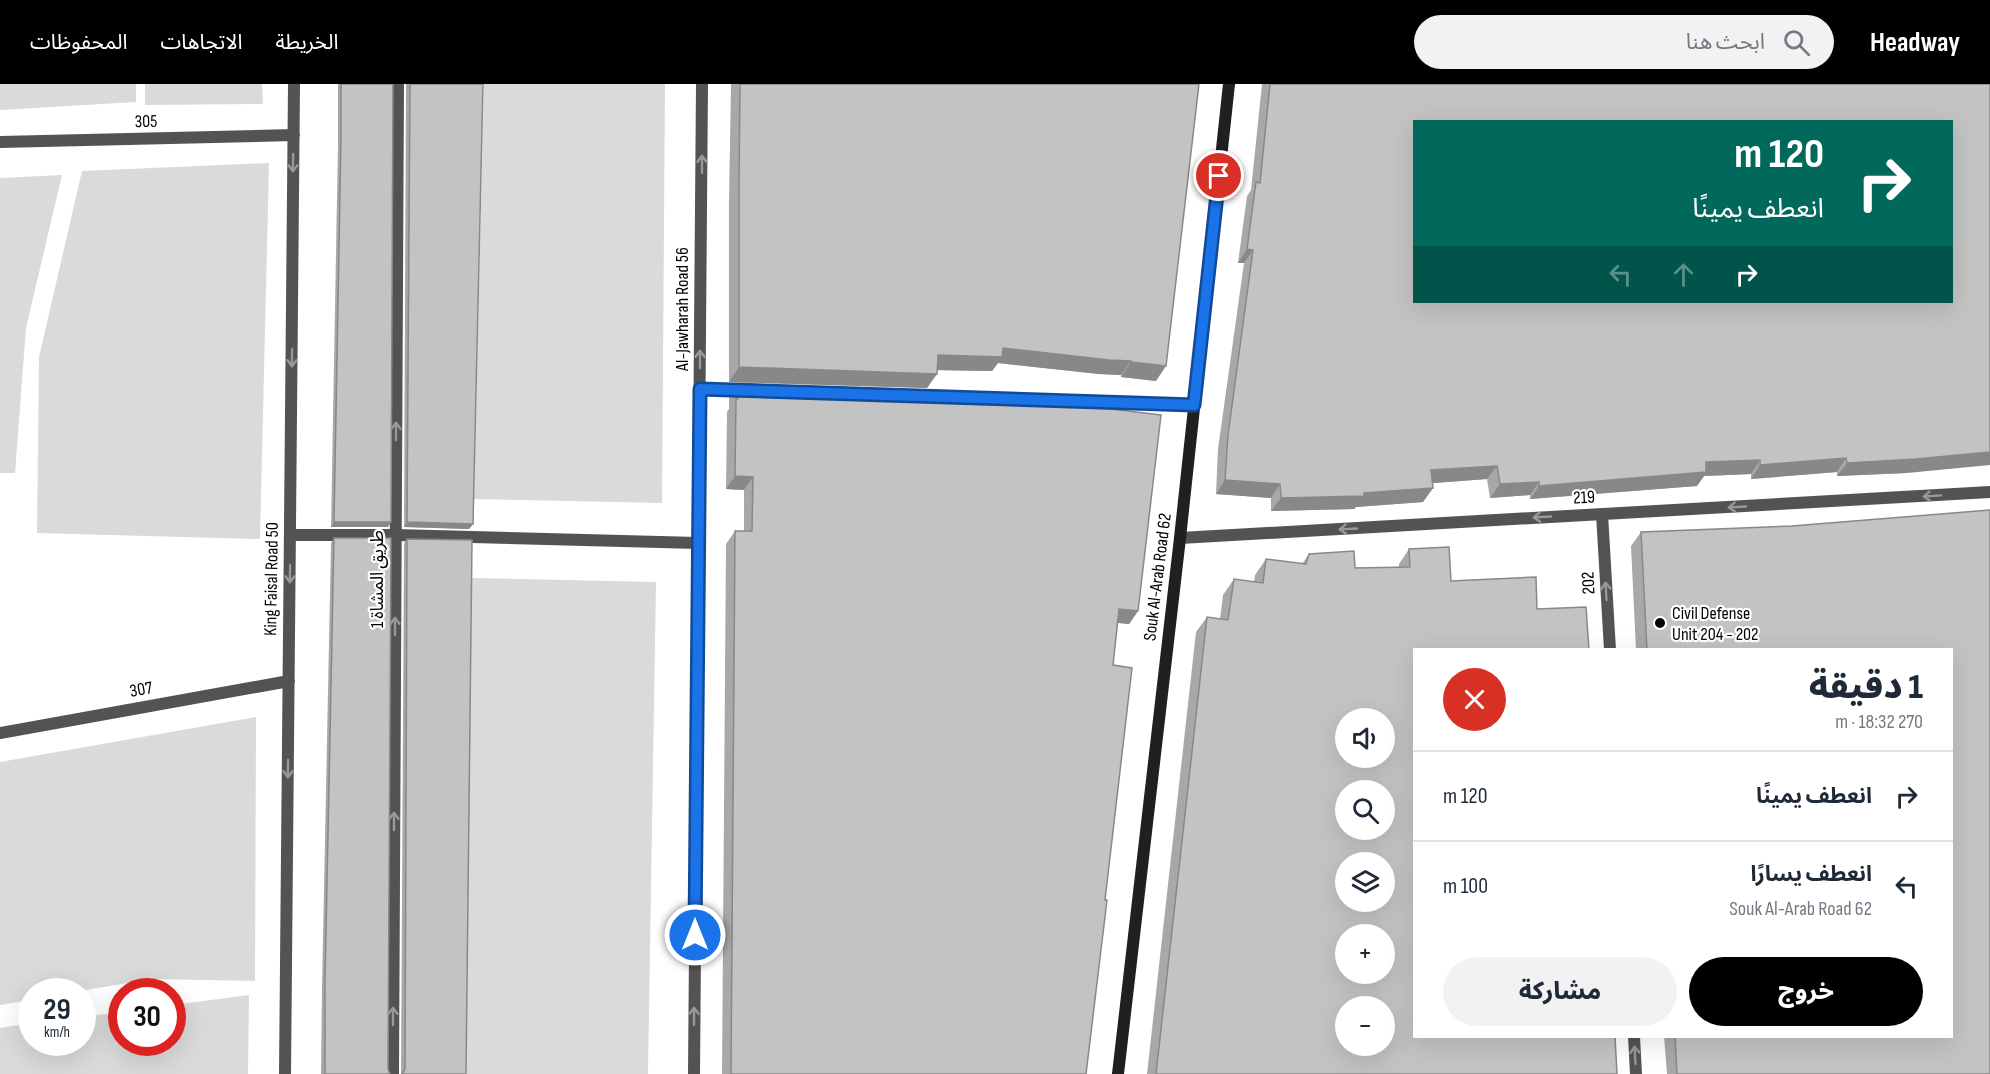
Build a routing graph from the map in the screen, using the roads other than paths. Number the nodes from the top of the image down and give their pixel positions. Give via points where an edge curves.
1 (294, 84) edge
2 (398, 84) edge
3 (702, 84) edge
4 (1229, 84) edge
5 (294, 135) junction
6 (0, 142) edge
7 (700, 389) junction
8 (759, 391) edge
9 (912, 396) edge
10 (1194, 405) junction
11 (1990, 492) edge
12 (1602, 514) junction
13 (290, 535) junction
14 (395, 535) junction
15 (1180, 538) junction
16 (698, 543) junction
17 (1610, 648) edge
18 (289, 681) junction
19 (0, 733) edge
20 (1634, 1038) edge
21 (285, 1074) edge
22 (393, 1074) edge
23 (694, 1074) edge
24 (1118, 1074) edge
25 (1636, 1074) edge

1 - 5 street, King Faisal Road 50
14 -> 2 street, طريق المشاة 1
7 -> 3 street, Al-Jawharah Road 56
4 - 10 main road, Souk Al-Arab Road 62
5 - 6 street, 305
5 -> 13 street, King Faisal Road 50
7 - 8 street
7 - 16 street, Al-Jawharah Road 56
9 - 10 street
10 - 15 main road, Souk Al-Arab Road 62
11 -> 12 street, 219
12 -> 15 street, 219
17 -> 12 street, 202
13 - 14 street
13 -> 18 street, King Faisal Road 50
14 - 16 street
22 -> 14 street, طريق المشاة 1
15 - 24 main road, Souk Al-Arab Road 62
23 -> 16 street, Al-Jawharah Road 56
18 - 19 street, 307
18 -> 21 street, King Faisal Road 50
25 -> 20 street

